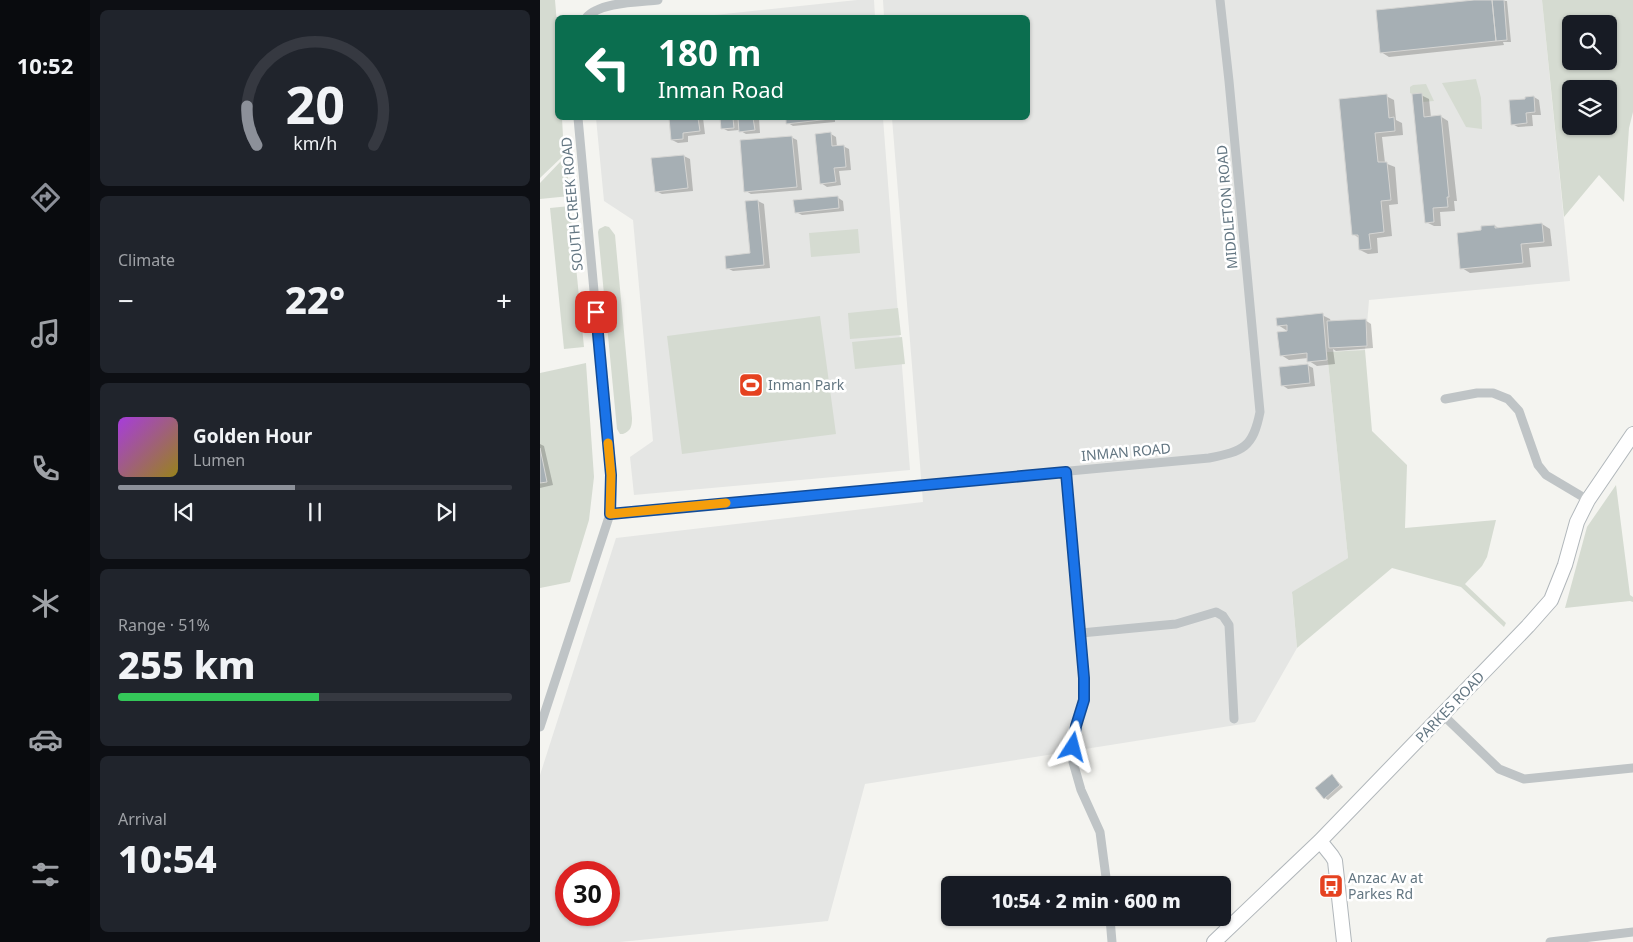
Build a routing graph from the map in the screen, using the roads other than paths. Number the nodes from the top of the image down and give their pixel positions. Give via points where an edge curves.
1 (652, 0) edge
2 (658, 0) edge
3 (1220, 0) edge
4 (588, 15) edge
5 (578, 120) edge
6 (1445, 399) dead end
7 (1260, 412) joint
8 (1633, 434) edge
9 (1066, 472) junction
10 (1588, 500) junction
11 (610, 514) junction
12 (1081, 633) junction
13 (1443, 715) junction
14 (1234, 719) dead end
15 (540, 727) edge
16 (1633, 768) edge
17 (1320, 841) junction
18 (1106, 876) edge
19 (1111, 926) edge
20 (1633, 932) edge
21 (1112, 942) edge
22 (1214, 942) edge
23 (1344, 942) edge
24 (1550, 942) edge

1 - 2 street
1 - 4 street via 609,6
3 - 7 street, MIDDLETON ROAD
5 - 11 street, SOUTH CREEK ROAD via 611,475
6 - 10 street via 1477,393 1493,393 1508,399 1519,411 1538,465 1546,475
7 - 9 street, INMAN ROAD via 1250,440 1232,453
8 - 10 street, PARKES ROAD
9 - 11 street, INMAN ROAD
9 - 12 street
10 - 13 street, PARKES ROAD via 1577,522 1551,600
11 - 15 street, SOUTH CREEK ROAD
12 - 14 street via 1176,624 1216,612 1229,625
12 - 18 street via 1084,700 1076,726 1073,762 1081,790 1100,832
13 - 16 street via 1499,769 1524,779
13 - 17 street, PARKES ROAD
17 - 22 street, PARKES ROAD
17 - 23 street via 1335,862
19 - 21 street
20 - 24 street

